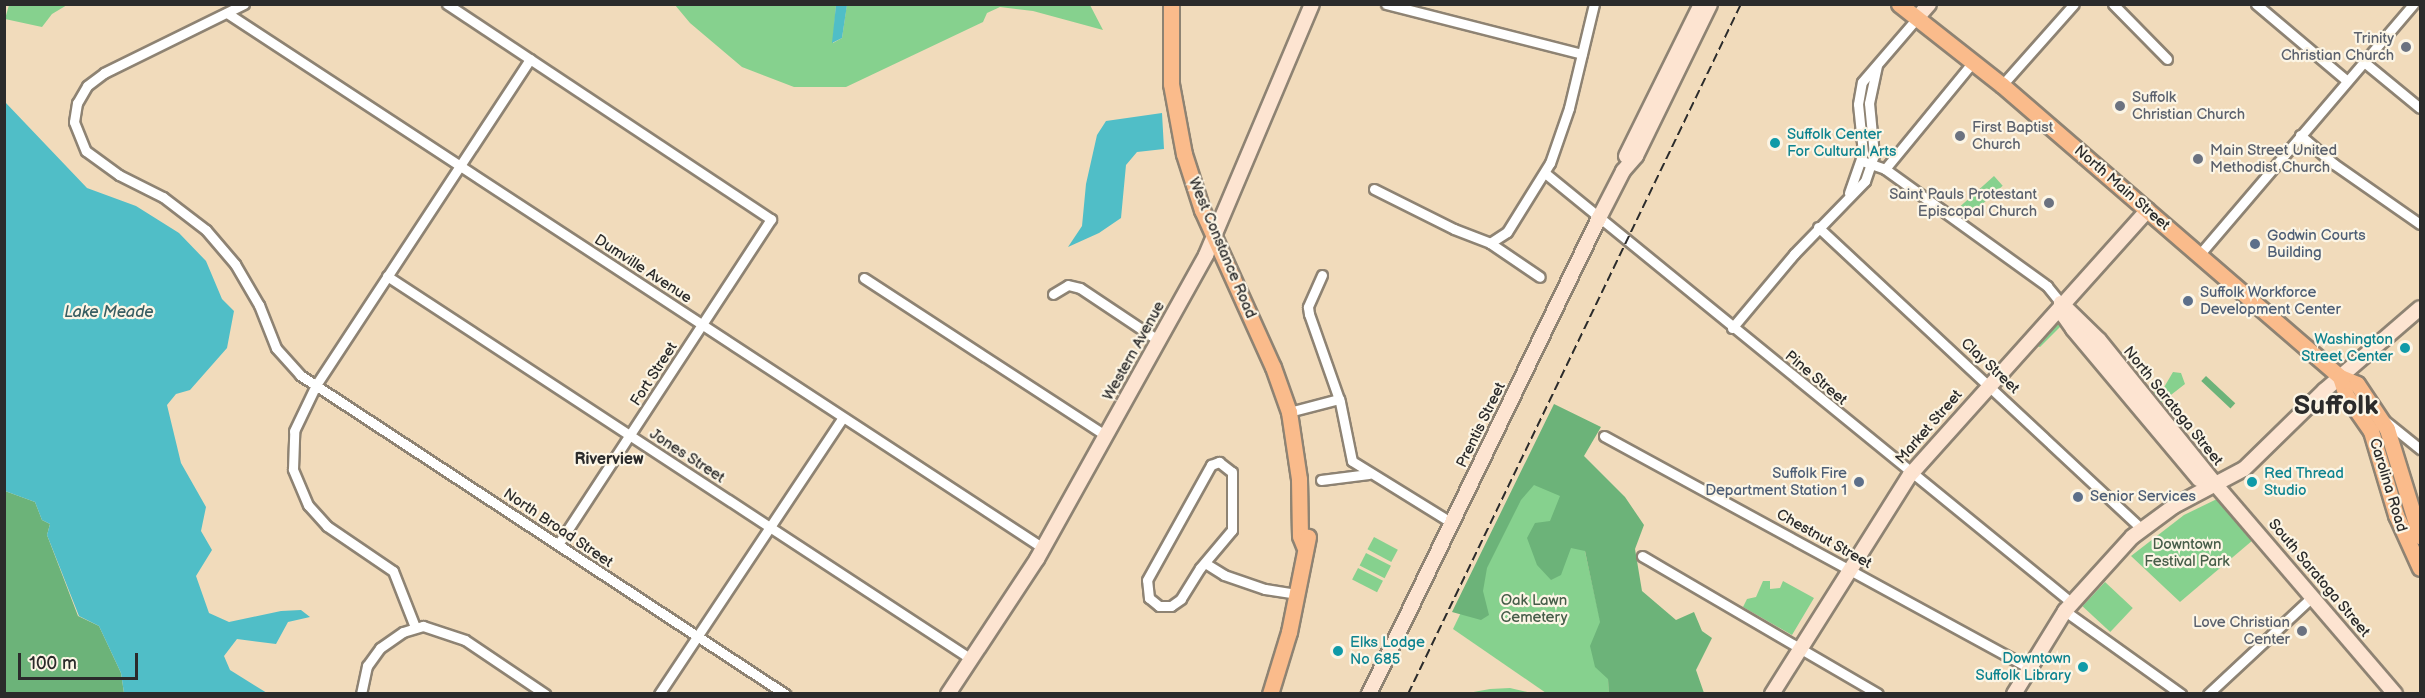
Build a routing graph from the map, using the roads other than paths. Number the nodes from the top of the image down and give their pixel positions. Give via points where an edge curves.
1 (244, 4) edge
2 (447, 4) edge
3 (1312, 4) edge
4 (1386, 4) edge
5 (1594, 4) edge
6 (1701, 4) edge
7 (1710, 4) edge
8 (1899, 4) edge
9 (1929, 4) edge
10 (2074, 4) edge
11 (2113, 4) edge
12 (2413, 4) edge
13 (1172, 6) edge
14 (2260, 6) edge
15 (227, 13) junction
16 (1917, 18) junction
17 (1582, 54) junction
18 (2167, 58) dead end
19 (530, 59) junction
20 (1972, 62) junction
21 (2364, 62) junction
22 (1877, 66) junction
23 (2347, 81) junction
24 (2002, 85) junction
25 (2421, 108) edge
26 (2300, 135) junction
27 (1862, 161) junction
28 (1872, 164) junction
29 (461, 167) junction
30 (1885, 169) junction
31 (1623, 171) junction
32 (1545, 173) junction
33 (1374, 189) dead end
34 (1846, 197) junction
35 (2148, 210) junction
36 (1599, 218) junction
37 (2421, 224) edge
38 (1818, 227) junction
39 (1214, 236) junction
40 (1490, 243) junction
41 (2199, 255) junction
42 (387, 276) junction
43 (1322, 276) dead end
44 (1540, 277) dead end
45 (864, 278) dead end
46 (1053, 294) dead end
47 (2061, 303) junction
48 (2421, 308) edge
49 (703, 327) junction
50 (1732, 328) junction
51 (1158, 340) junction
52 (2340, 377) junction
53 (1988, 384) junction
54 (316, 385) junction
55 (1339, 399) junction
56 (1289, 412) junction
57 (842, 418) junction
58 (2383, 419) junction
59 (1106, 436) junction
60 (1604, 436) dead end
61 (630, 437) junction
62 (2419, 448) edge
63 (1369, 474) junction
64 (1910, 475) junction
65 (1321, 480) dead end
66 (2216, 485) junction
67 (2409, 510) edge
68 (1452, 523) junction
69 (770, 528) junction
70 (2141, 528) junction
71 (2421, 536) edge
72 (558, 545) junction
73 (1043, 548) junction
74 (1642, 556) dead end
75 (1205, 562) junction
76 (2421, 568) edge
77 (1848, 569) junction
78 (1298, 594) junction
79 (2312, 597) junction
80 (2069, 607) junction
81 (415, 627) junction
82 (697, 637) junction
83 (1798, 648) junction
84 (971, 659) junction
85 (2029, 668) junction
86 (362, 693) edge
87 (545, 693) edge
88 (659, 693) edge
89 (785, 693) edge
90 (948, 693) edge
91 (1270, 693) edge
92 (1369, 693) edge
93 (1772, 693) edge
94 (1876, 693) edge
95 (2014, 693) edge
96 (2181, 693) edge
97 (2209, 693) edge
98 (2395, 693) edge

1 - 15 street
2 - 19 street
3 - 39 street, Western Avenue
4 - 17 street
5 - 17 street
6 - 31 street, Prentis Street via 1627,153
7 - 31 street, Prentis Street via 1636,156
8 - 16 main road, North Main Street
9 - 16 street
10 - 24 street
11 - 18 street
12 - 21 street
13 - 39 main road, West Constance Road via 1170,64 1177,126 1192,182
14 - 23 street
15 - 29 street, Dumville Avenue
15 - 54 street, North Broad Street via 95,79 77,103 74,122 79,140 95,160 163,197 206,230 249,286 281,355
16 - 20 main road, North Main Street
16 - 22 street
17 - 32 street via 1556,149
19 - 29 street
19 - 49 street, Fort Street via 770,218
20 - 24 main road, North Main Street
20 - 30 street
21 - 23 street
21 - 25 street
22 - 27 street via 1862,82 1858,94
22 - 28 street via 1869,103 1875,144
23 - 26 street
24 - 35 main road, North Main Street
26 - 37 street via 2334,164
26 - 41 street
27 - 28 street, North Saratoga Street
27 - 34 street
28 - 30 street, North Saratoga Street
28 - 34 street via 1865,181
29 - 42 street
29 - 49 street, Dumville Avenue
30 - 47 street, North Saratoga Street via 2047,286
31 - 36 street, Prentis Street
32 - 36 street, Pine Street
32 - 40 street via 1507,232
33 - 40 street
34 - 38 street
35 - 41 main road, North Main Street
35 - 47 street, Market Street
36 - 50 street, Pine Street
36 - 68 street, Prentis Street
38 - 50 street
38 - 53 street, Clay Street
39 - 51 street, Western Avenue
39 - 56 main road, West Constance Road
40 - 44 street
41 - 52 main road, North Main Street
42 - 54 street
42 - 61 street, Jones Street
43 - 55 street via 1308,307
45 - 59 street
46 - 51 street via 1068,285 1080,288
47 - 53 street, Market Street
47 - 66 street, North Saratoga Street via 2073,329 2199,479
48 - 52 street
49 - 57 street, Dumville Avenue
49 - 61 street, Fort Street
50 - 64 street, Pine Street
51 - 59 street, Western Avenue
52 - 58 main road, Carolina Road via 2356,384
52 - 66 street via 2244,469
52 - 67 main road, Carolina Road
53 - 64 street, Market Street
53 - 70 street, Clay Street
54 - 72 street, North Broad Street
54 - 81 street via 297,419 292,444 293,469 301,493 327,526 393,570
55 - 56 street
55 - 63 street via 1352,461
56 - 78 main road, West Constance Road via 1296,420 1307,475 1310,520
57 - 69 street
57 - 73 street, Dumville Avenue
58 - 62 street
58 - 67 main road, Carolina Road
59 - 73 street, Western Avenue
60 - 77 street, Chestnut Street
61 - 69 street, Jones Street
61 - 72 street, Fort Street
63 - 65 street
63 - 68 street
64 - 77 street, Market Street
64 - 80 street, Pine Street
66 - 70 street
66 - 79 street, South Saratoga Street
67 - 71 main road, Carolina Road
67 - 76 main road, Carolina Road
68 - 92 street, Prentis Street
69 - 82 street
69 - 84 street, Jones Street
70 - 80 street
72 - 82 street, North Broad Street
73 - 84 street, Western Avenue
74 - 83 street
75 - 75 street via 1178,602 1160,606 1149,598 1147,580 1211,465 1219,462 1232,472 1234,524 1229,537
75 - 78 street via 1224,575 1265,589
77 - 83 street, Market Street
77 - 85 street, Chestnut Street
78 - 91 main road, West Constance Road
79 - 97 street
79 - 98 street, South Saratoga Street
80 - 85 street
80 - 96 street, Pine Street
81 - 86 street via 391,639 372,656 363,676
81 - 87 street via 439,628 465,640
82 - 88 street
82 - 89 street, North Broad Street
83 - 93 street, Market Street
83 - 94 street
84 - 90 street, Western Avenue
85 - 95 street

